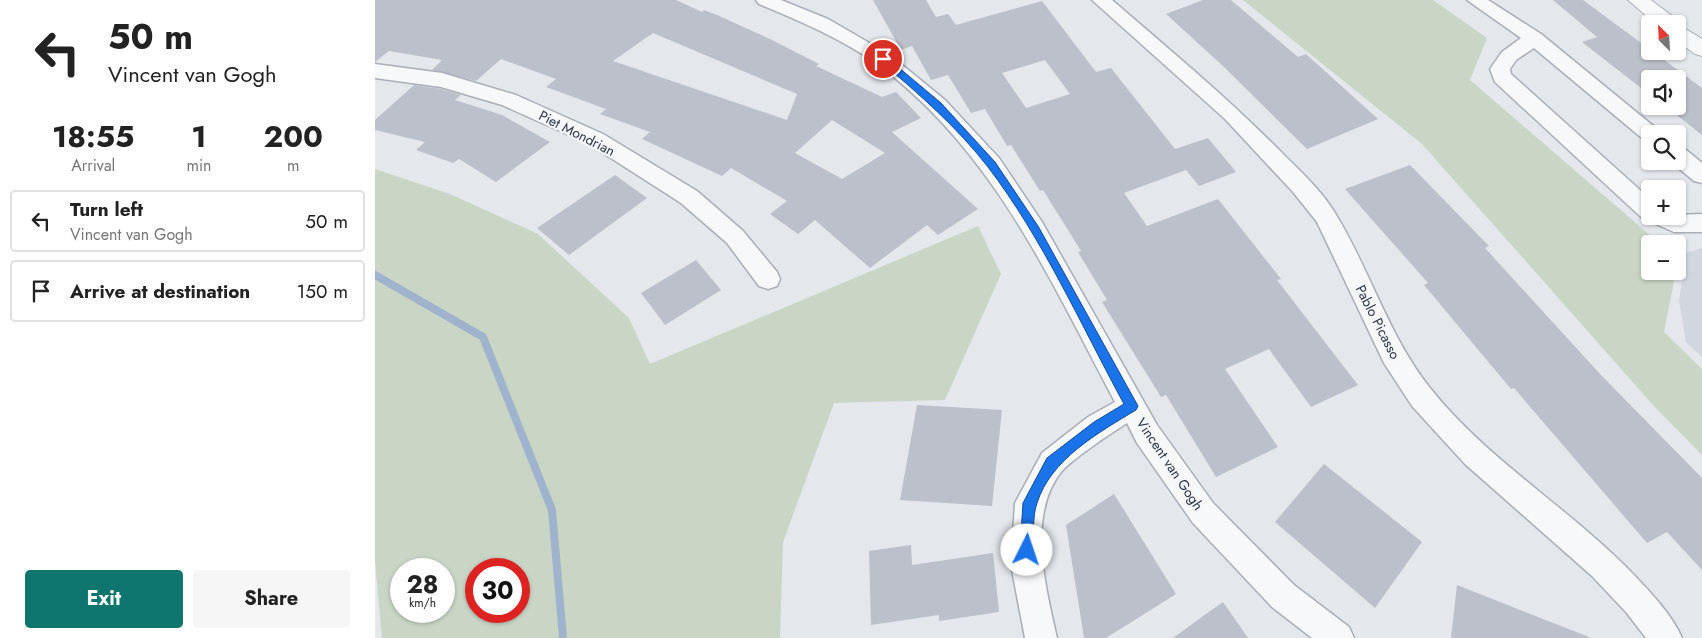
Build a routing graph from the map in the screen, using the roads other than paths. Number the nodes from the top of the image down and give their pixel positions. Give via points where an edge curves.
1 (766, 0) edge
2 (1101, 0) edge
3 (1477, 0) edge
4 (1638, 0) edge
5 (1657, 15) edge
6 (1686, 37) edge
7 (1534, 38) junction
8 (1702, 49) edge
9 (375, 71) edge
10 (1641, 127) edge
11 (1686, 162) edge
12 (1702, 175) edge
13 (1641, 204) edge
14 (1702, 223) edge
15 (1683, 225) edge
16 (768, 279) dead end
17 (1131, 406) junction
18 (1041, 638) edge
19 (1339, 638) edge
20 (1666, 638) edge

1 - 17 street, Vincent van Gogh via 821,23 883,59 938,105 991,164 1035,228
2 - 20 street, Pablo Picasso via 1232,114 1301,186 1326,217 1393,355 1421,397 1475,455 1603,565
3 - 7 street
4 - 5 street
6 - 8 street
7 - 10 street
7 - 13 street via 1509,56 1500,68 1502,77
9 - 16 street, Piet Mondrian via 442,80 509,100 595,139 689,197 735,237
11 - 12 street
14 - 15 street
17 - 18 street via 1098,426 1052,462 1030,503 1026,565
17 - 19 street, Vincent van Gogh via 1203,513 1283,596

